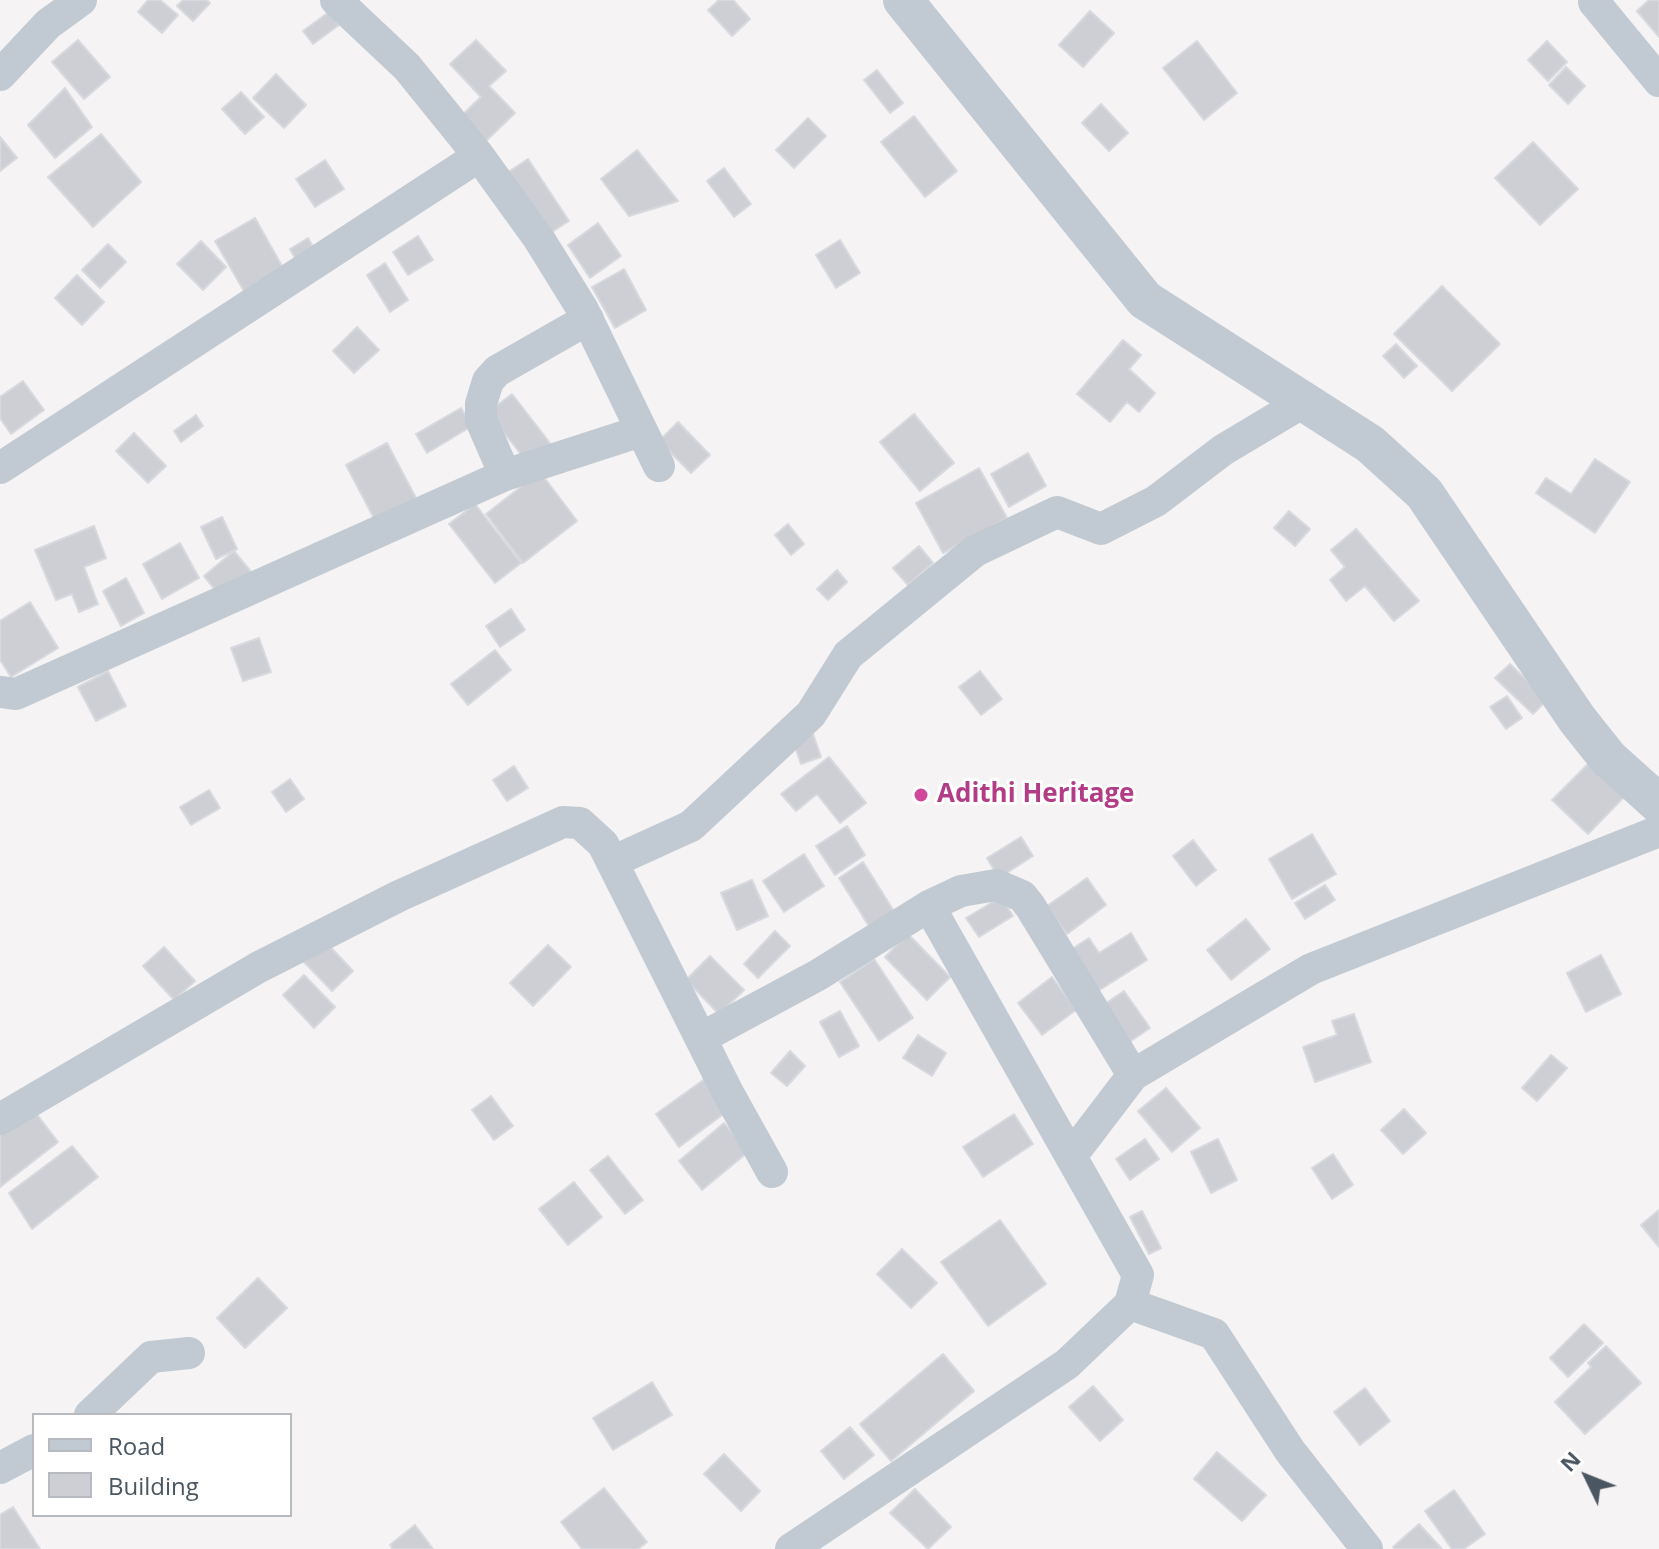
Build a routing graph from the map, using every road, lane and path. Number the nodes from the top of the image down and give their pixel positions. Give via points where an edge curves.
1 (81, 0) edge
2 (336, 0) edge
3 (903, 0) edge
4 (1597, 0) edge
5 (0, 75) edge
6 (1659, 81) edge
7 (479, 156) junction
8 (588, 319) junction
9 (1305, 401) junction
10 (641, 431) junction
11 (659, 466) dead end
12 (0, 468) edge
13 (505, 475) junction
14 (0, 692) edge
15 (1659, 804) edge
16 (1659, 831) edge
17 (612, 862) junction
18 (929, 906) junction
19 (701, 1038) junction
20 (1133, 1075) junction
21 (0, 1119) edge
22 (1072, 1155) junction
23 (772, 1172) dead end
24 (1130, 1304) junction
25 (189, 1353) dead end
26 (92, 1413) edge
27 (32, 1451) edge
28 (0, 1468) edge
29 (791, 1549) edge
30 (1367, 1549) edge

1 - 5 street via 48,24
2 - 7 street via 407,67
3 - 9 street via 1145,300
4 - 6 street
7 - 8 street
7 - 12 street
8 - 10 street
8 - 13 street via 488,381 481,420
9 - 15 street via 1370,444 1424,493 1577,719 1608,758
9 - 17 street via 1223,450 1156,501 1101,529 1057,512 975,551 848,655 811,714 691,826
10 - 11 street
10 - 13 street
13 - 14 street via 16,694
16 - 20 street via 1311,969
17 - 19 street
17 - 21 street via 603,844 580,823 563,822 259,967
18 - 19 street via 818,975
18 - 20 street via 982,886 996,885 1022,896
18 - 22 street
19 - 23 street
20 - 22 street
22 - 24 street via 1138,1275
24 - 29 street via 1067,1364
24 - 30 street via 1214,1334 1290,1451
25 - 26 street via 151,1357
27 - 28 street

